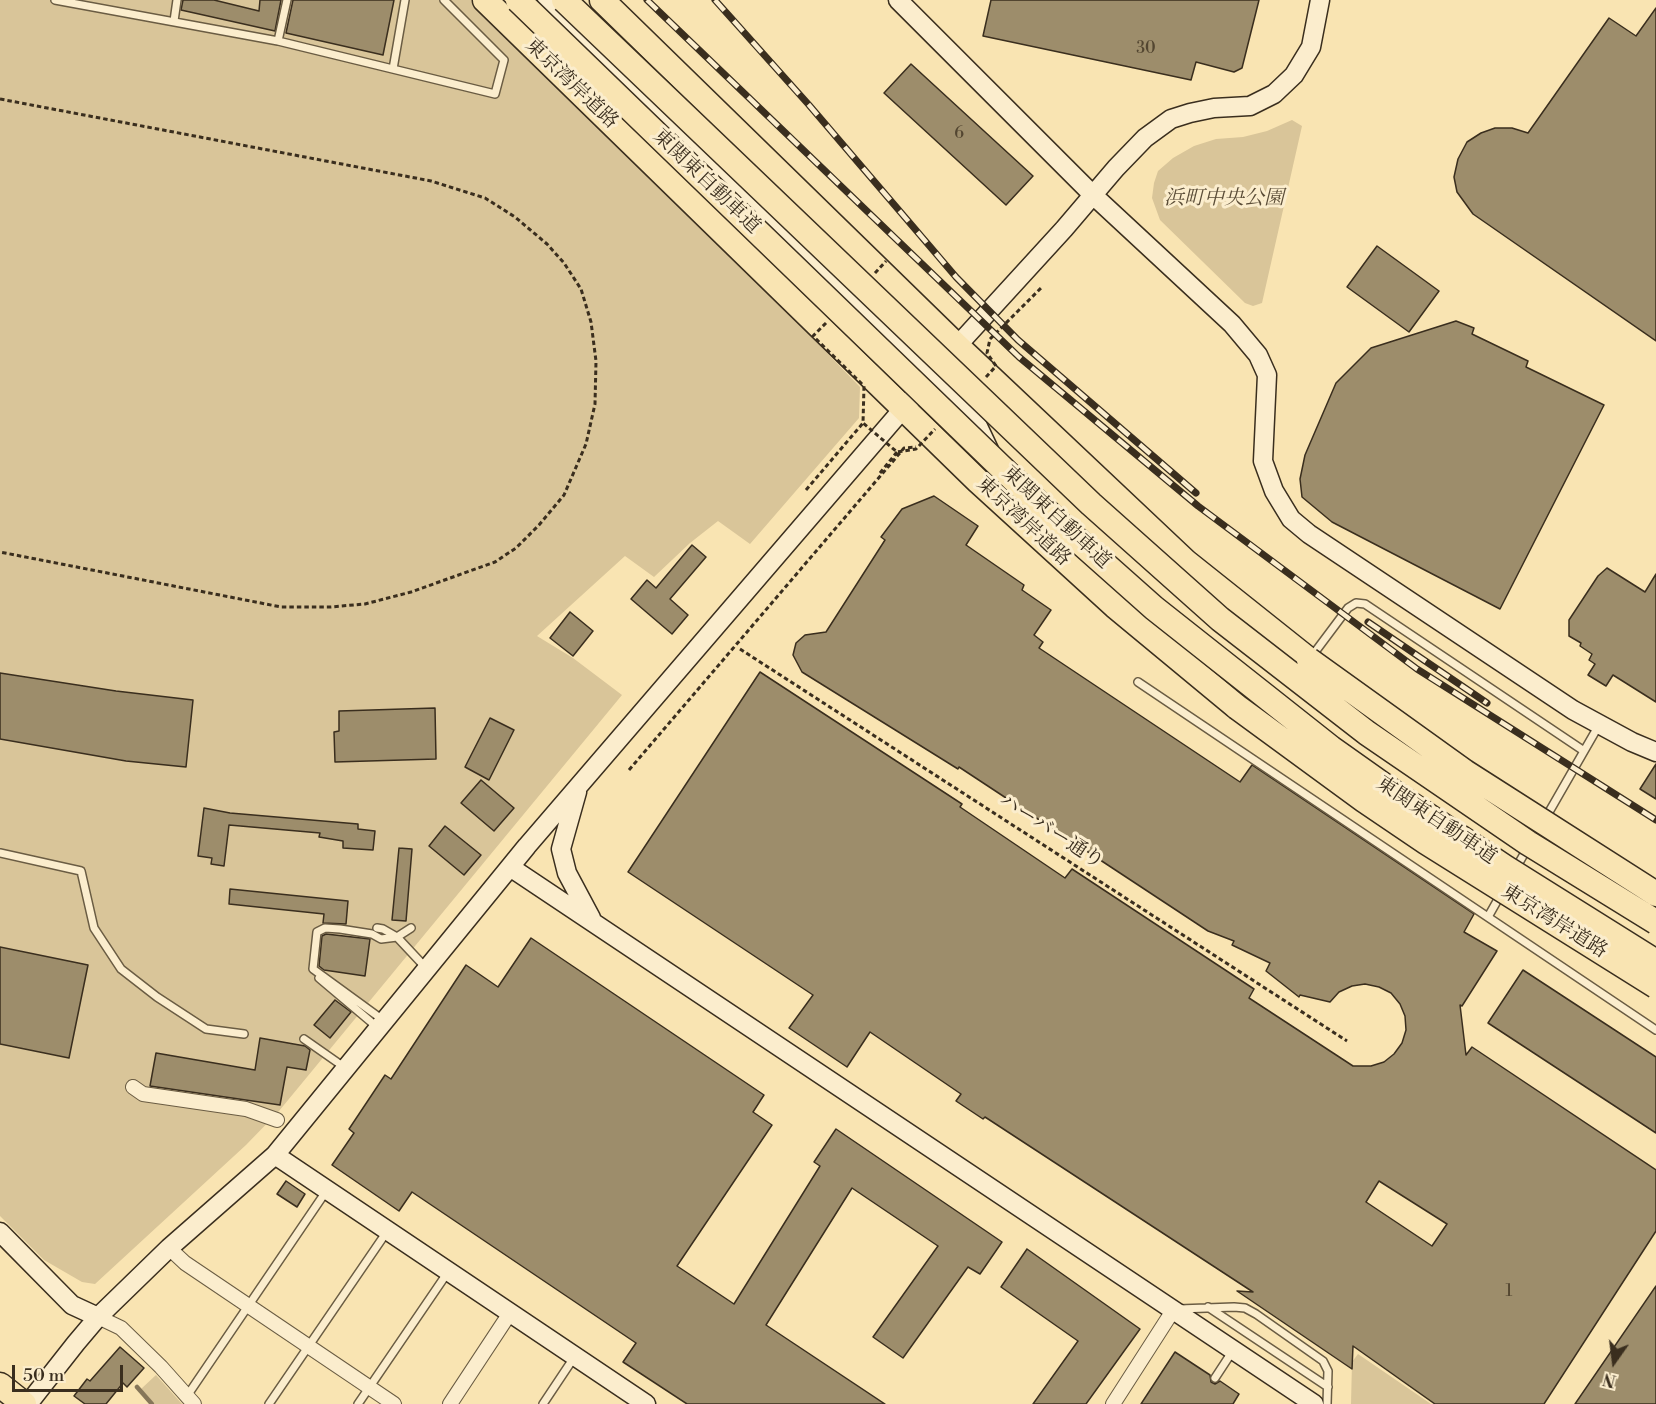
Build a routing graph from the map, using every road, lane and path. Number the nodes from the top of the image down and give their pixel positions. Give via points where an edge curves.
1 (55, 0) edge
2 (61, 0) edge
3 (177, 0) edge
4 (287, 0) edge
5 (405, 0) edge
6 (444, 0) edge
7 (485, 0) edge
8 (518, 0) edge
9 (548, 0) edge
10 (564, 0) edge
11 (602, 0) edge
12 (898, 0) edge
13 (1320, 0) edge
14 (174, 21) junction
15 (278, 40) junction
16 (393, 69) junction
17 (0, 99) edge
18 (1093, 195) junction
19 (1043, 286) dead end
20 (990, 339) dead end
21 (957, 346) junction
22 (931, 377) junction
23 (903, 409) junction
24 (863, 423) dead end
25 (924, 451) dead end
26 (897, 452) dead end
27 (806, 490) dead end
28 (0, 552) edge
29 (1064, 560) junction
30 (801, 570) junction
31 (740, 649) dead end
32 (1309, 660) junction
33 (1138, 682) dead end
34 (1599, 725) junction
35 (1584, 751) junction
36 (1656, 753) edge
37 (629, 770) dead end
38 (578, 786) junction
39 (1538, 831) dead end
40 (1532, 840) dead end
41 (0, 853) edge
42 (510, 867) junction
43 (1656, 894) edge
44 (1488, 917) junction
45 (591, 920) junction
46 (1656, 922) edge
47 (376, 928) dead end
48 (411, 928) dead end
49 (397, 937) junction
50 (1656, 962) edge
51 (428, 969) junction
52 (317, 976) dead end
53 (1656, 986) edge
54 (382, 1025) junction
55 (1656, 1030) edge
56 (244, 1034) dead end
57 (304, 1040) dead end
58 (1347, 1041) dead end
59 (346, 1069) junction
60 (133, 1087) dead end
61 (277, 1120) dead end
62 (275, 1155) junction
63 (327, 1190) junction
64 (387, 1231) junction
65 (0, 1232) edge
66 (169, 1248) junction
67 (448, 1271) junction
68 (248, 1306) junction
69 (1208, 1307) junction
70 (1174, 1309) junction
71 (510, 1313) junction
72 (98, 1317) junction
73 (309, 1347) junction
74 (1234, 1349) junction
75 (575, 1356) junction
76 (1215, 1378) dead end
77 (0, 1385) edge
78 (1328, 1387) junction
79 (369, 1388) junction
80 (190, 1400) edge
81 (637, 1402) edge
82 (26, 1404) edge
83 (269, 1404) edge
84 (358, 1404) edge
85 (394, 1404) edge
86 (450, 1404) edge
87 (543, 1404) edge
88 (1113, 1404) edge
89 (1314, 1404) edge
90 (1328, 1404) edge

1 - 2 lane
2 - 14 lane
3 - 14 lane
4 - 15 lane
5 - 16 lane
6 - 16 lane via 504,60 495,94
7 - 23 highway, 東京湾岸道路
8 - 50 highway, 東関東自動車道, bridge via 1056,520 1154,608 1331,748 1403,799
9 - 22 street
10 - 46 highway, 東関東自動車道, bridge via 1091,504 1212,611 1367,733 1528,843
11 - 21 highway
12 - 18 street
13 - 18 street via 1311,47 1294,75 1274,94 1250,106 1214,108 1162,124
14 - 15 lane
15 - 16 lane
17 - 28 path via 431,181 485,198 515,217 564,263 581,289 591,322 596,361 595,404 586,444 558,502 516,548 495,561 411,592 365,604 281,606
18 - 21 street
18 - 34 street via 1232,324 1258,355 1267,375 1263,461 1291,519
19 - 20 path
21 - 22 street
21 - 32 highway via 1186,562
22 - 23 street
22 - 29 street via 975,420 999,472 1037,509
23 - 29 highway, 東京湾岸道路
23 - 38 street
24 - 27 path
25 - 30 path via 904,448
26 - 30 path
29 - 53 highway, 東京湾岸道路, bridge via 1237,707 1364,800
30 - 37 path
31 - 58 path, ハーバー通り
32 - 35 lane via 1348,608 1356,603 1365,604
32 - 43 highway, bridge via 1465,772
33 - 44 lane
34 - 35 lane
34 - 36 street
35 - 39 lane
38 - 42 street
38 - 45 street via 561,849 567,873
40 - 44 lane
41 - 56 lane via 81,871 94,928 121,969 206,1029
42 - 45 street
42 - 51 street
44 - 55 lane
45 - 70 street
47 - 49 lane
48 - 49 lane
49 - 51 lane
49 - 54 lane via 381,939 332,928 317,932 313,969
51 - 54 street
52 - 54 lane
54 - 59 street
57 - 59 lane
59 - 62 street
60 - 61 street via 143,1094 246,1109
62 - 63 street
62 - 66 street
63 - 64 street
63 - 68 lane
64 - 67 street
64 - 73 lane
65 - 72 street via 72,1305
66 - 68 street
66 - 72 street
67 - 71 street
67 - 79 lane
68 - 73 street
68 - 80 lane
69 - 70 lane
69 - 78 lane
69 - 78 lane via 1245,1308 1256,1314 1323,1360
70 - 74 street
70 - 88 street
71 - 75 street
71 - 86 street
72 - 80 street via 121,1328
72 - 82 street
73 - 79 street
73 - 83 lane
74 - 76 lane
74 - 89 street
75 - 81 street
75 - 87 lane
77 - 82 highway
78 - 90 lane
79 - 84 lane
79 - 85 street

